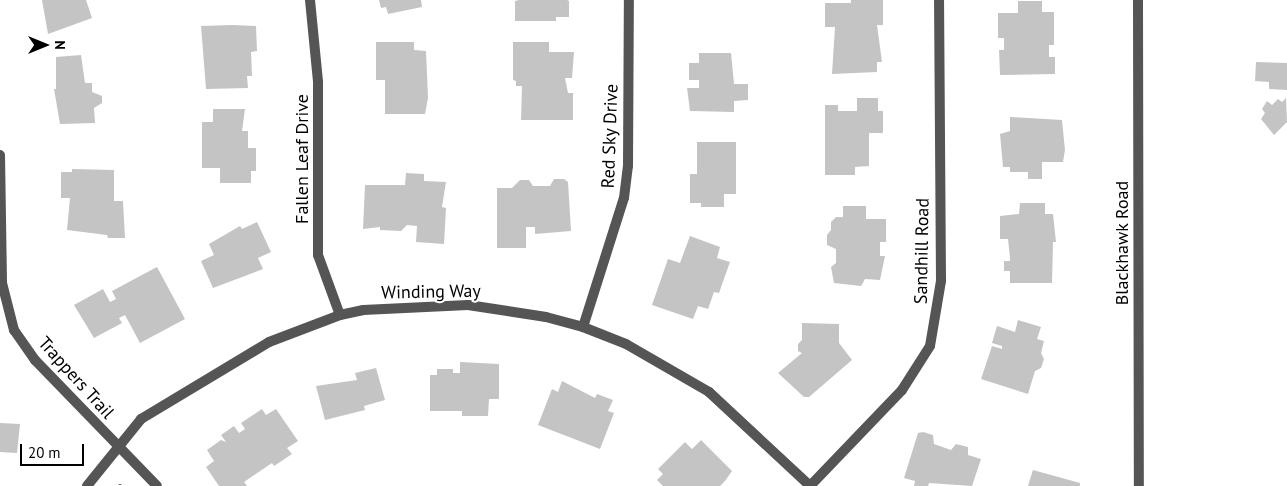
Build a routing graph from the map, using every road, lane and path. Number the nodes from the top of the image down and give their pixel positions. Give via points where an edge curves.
1 (310, 0) edge
2 (629, 0) edge
3 (939, 0) edge
4 (1138, 0) edge
5 (0, 155) edge
6 (340, 315) junction
7 (582, 326) junction
8 (117, 446) junction
9 (87, 486) edge
10 (157, 486) edge
11 (810, 486) edge
12 (1139, 486) edge

1 - 6 street, Fallen Leaf Drive via 318,82 318,255
2 - 7 street, Red Sky Drive via 628,166 624,198
3 - 11 street, Sandhill Road via 941,282 930,346 902,390
4 - 12 street, Blackhawk Road
5 - 8 street, Trappers Trail via 2,283 14,330 35,360
6 - 7 street, Winding Way via 420,306 468,305 522,312
6 - 8 street, Winding Way via 269,342 186,389 141,419
7 - 11 street, Winding Way via 626,344 709,392
8 - 9 street, Winding Way
8 - 10 street, Trappers Trail

